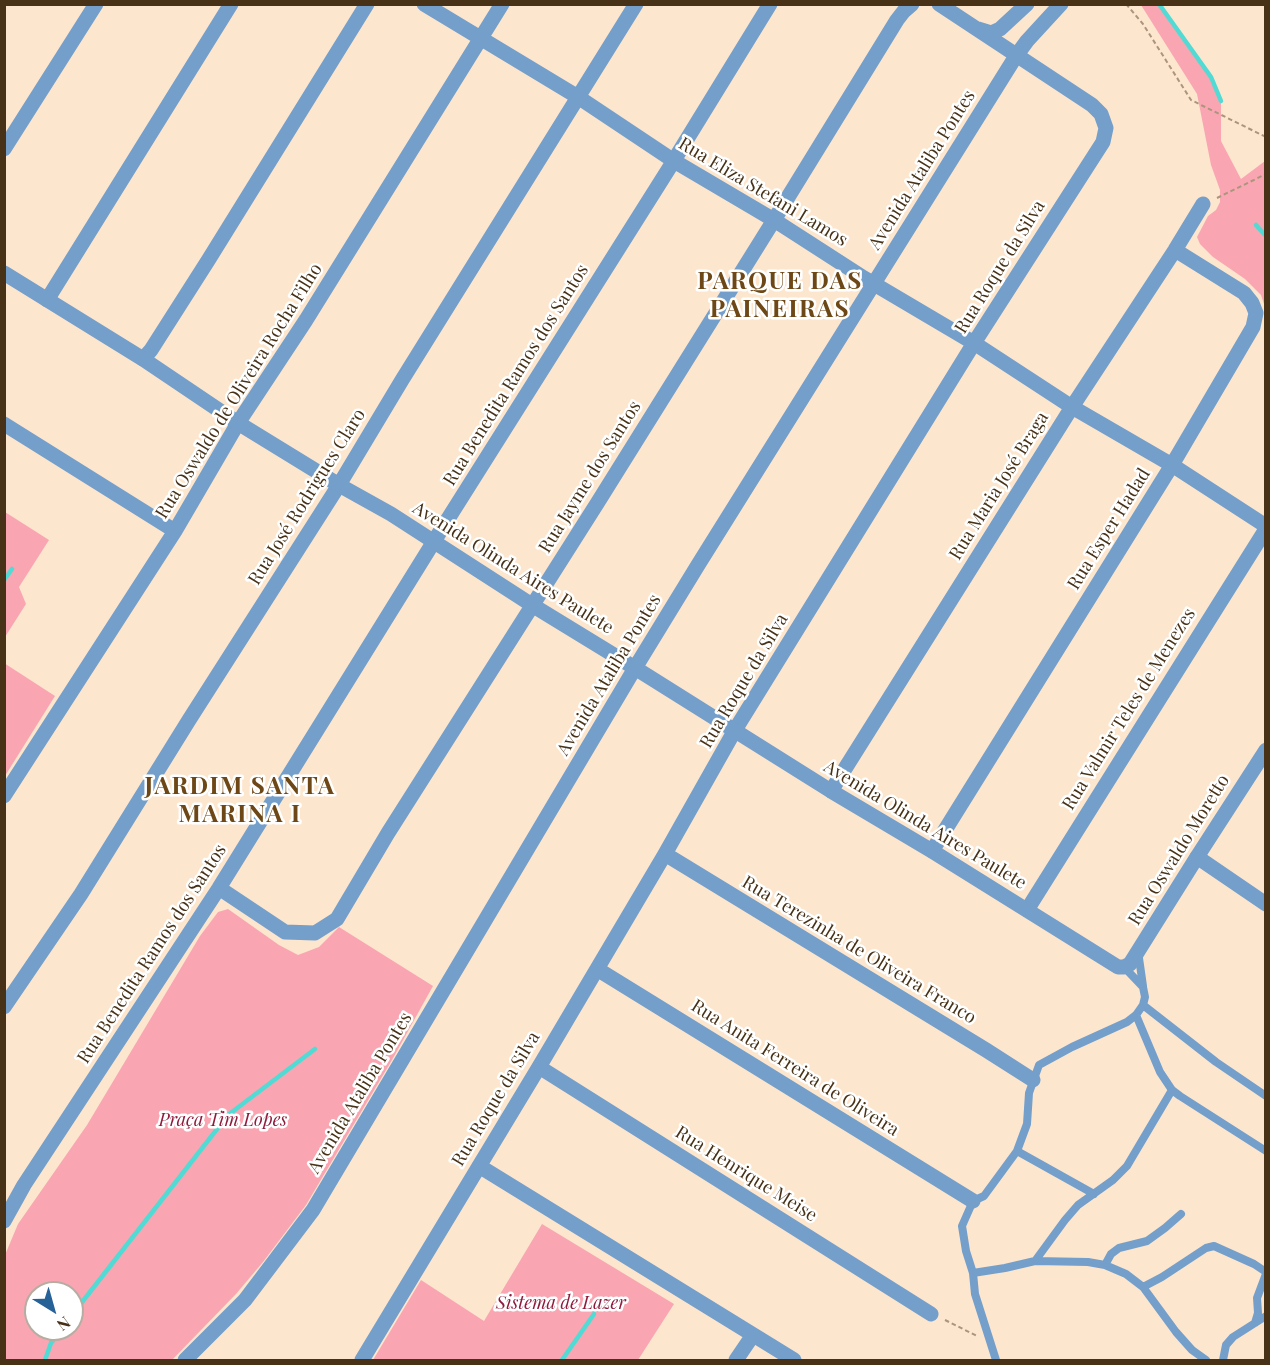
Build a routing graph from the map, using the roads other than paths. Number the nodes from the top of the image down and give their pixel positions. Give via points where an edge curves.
1 (96, 4) edge
2 (231, 4) edge
3 (367, 4) edge
4 (424, 4) edge
5 (502, 4) edge
6 (636, 4) edge
7 (770, 4) edge
8 (912, 4) edge
9 (939, 4) edge
10 (1027, 4) edge
11 (1061, 4) edge
12 (978, 29) junction
13 (480, 38) junction
14 (1016, 56) junction
15 (578, 97) junction
16 (4, 149) edge
17 (674, 161) junction
18 (1203, 204) road end
19 (774, 220) junction
20 (1175, 250) junction
21 (4, 273) edge
22 (874, 283) junction
23 (47, 300) junction
24 (974, 343) junction
25 (143, 360) junction
26 (1071, 407) junction
27 (238, 423) junction
28 (4, 424) edge
29 (1172, 465) junction
30 (339, 485) junction
31 (1266, 527) edge
32 (175, 531) junction
33 (435, 542) junction
34 (532, 605) junction
35 (635, 668) junction
36 (735, 730) junction
37 (1263, 759) edge
38 (831, 791) junction
39 (4, 796) edge
40 (932, 851) junction
41 (665, 854) junction
42 (1197, 857) junction
43 (219, 888) junction
44 (1266, 904) edge
45 (1027, 910) junction
46 (1138, 951) junction
47 (1124, 967) junction
48 (597, 969) junction
49 (1143, 987) junction
50 (1143, 1005) junction
51 (4, 1007) edge
52 (1136, 1016) junction
53 (539, 1067) junction
54 (1033, 1080) junction
55 (1173, 1090) junction
56 (1266, 1096) edge
57 (1266, 1150) edge
58 (1017, 1151) junction
59 (479, 1166) junction
60 (1094, 1194) junction
61 (973, 1201) junction
62 (1181, 1215) dead end
63 (4, 1221) edge
64 (1035, 1261) junction
65 (1105, 1265) junction
66 (973, 1273) junction
67 (1266, 1273) edge
68 (1143, 1287) junction
69 (932, 1314) road end
70 (1266, 1316) edge
71 (1255, 1323) junction
72 (753, 1335) junction
73 (185, 1360) edge
74 (362, 1360) edge
75 (736, 1360) edge
76 (794, 1360) edge
77 (996, 1360) edge
78 (1206, 1360) edge
79 (1223, 1360) edge

1 - 16 street
2 - 23 street
3 - 25 street
4 - 13 street, Rua Eliza Stefani Lamos
5 - 13 street, Rua Oswaldo de Oliveira Rocha Filho
6 - 15 street, Rua José Rodrigues Claro
7 - 17 street, Rua Benedita Ramos dos Santos
8 - 19 street, Rua Jayme dos Santos via 897,20
9 - 12 street
10 - 12 street via 1000,29 991,33
11 - 14 street, Avenida Ataliba Pontes
12 - 14 street
13 - 15 street, Rua Eliza Stefani Lamos
13 - 27 street, Rua Oswaldo de Oliveira Rocha Filho
14 - 22 street, Avenida Ataliba Pontes
14 - 24 street, Rua Roque da Silva via 1092,105 1101,114 1106,128 1103,141
15 - 17 street, Rua Eliza Stefani Lamos
15 - 30 street, Rua José Rodrigues Claro
17 - 19 street, Rua Eliza Stefani Lamos
17 - 33 street, Rua Benedita Ramos dos Santos
18 - 20 street, Rua Maria José Braga
19 - 22 street, Rua Eliza Stefani Lamos
19 - 34 street, Rua Jayme dos Santos
20 - 26 street, Rua Maria José Braga
20 - 29 street, Rua Esper Hadad via 1244,294 1256,313 1253,327
21 - 23 street, Avenida Olinda Aires Paulete
22 - 24 street, Rua Eliza Stefani Lamos
22 - 35 street, Avenida Ataliba Pontes
23 - 25 street, Avenida Olinda Aires Paulete
24 - 26 street, Rua Eliza Stefani Lamos
24 - 36 street, Rua Roque da Silva
25 - 27 street, Avenida Olinda Aires Paulete
26 - 29 street, Rua Eliza Stefani Lamos
26 - 38 street, Rua Maria José Braga
27 - 30 street, Avenida Olinda Aires Paulete
27 - 32 street, Rua Oswaldo de Oliveira Rocha Filho
28 - 32 street
29 - 31 street, Rua Eliza Stefani Lamos
29 - 40 street, Rua Esper Hadad
30 - 33 street, Avenida Olinda Aires Paulete
30 - 51 street, Rua José Rodrigues Claro via 81,894
31 - 45 street, Rua Valmir Teles de Menezes
32 - 39 street, Rua Oswaldo de Oliveira Rocha Filho
33 - 34 street, Avenida Olinda Aires Paulete
33 - 43 street, Rua Benedita Ramos dos Santos
34 - 35 street, Avenida Olinda Aires Paulete
34 - 43 street, Rua Jayme dos Santos via 336,919 315,933 285,932
35 - 36 street, Avenida Olinda Aires Paulete
35 - 73 street, Avenida Ataliba Pontes via 313,1210 245,1300
36 - 38 street, Avenida Olinda Aires Paulete
36 - 41 street, Rua Roque da Silva
37 - 42 street, Rua Oswaldo Moretto
38 - 40 street, Avenida Olinda Aires Paulete
40 - 45 street, Avenida Olinda Aires Paulete
41 - 48 street, Rua Roque da Silva
41 - 54 street, Rua Terezinha de Oliveira Franco
42 - 44 street
42 - 46 street, Rua Oswaldo Moretto
43 - 63 street, Rua Benedita Ramos dos Santos
45 - 47 street, Avenida Olinda Aires Paulete via 1118,967
46 - 47 street, Rua Oswaldo Moretto
46 - 49 lane
47 - 49 lane
48 - 53 street, Rua Roque da Silva
48 - 61 street, Rua Anita Ferreira de Oliveira
49 - 50 lane
50 - 52 lane
50 - 56 lane
52 - 54 lane via 1040,1065
52 - 55 lane via 1160,1072
53 - 59 street, Rua Roque da Silva
53 - 69 street, Rua Henrique Meise
54 - 58 lane via 1027,1124
55 - 57 lane
55 - 60 lane via 1127,1166
58 - 60 lane
58 - 61 lane via 984,1196
59 - 72 street
59 - 74 street, Rua Roque da Silva
60 - 64 lane via 1078,1205
61 - 66 lane via 962,1226
62 - 65 lane via 1147,1240 1119,1248
64 - 65 lane
64 - 66 lane
65 - 68 lane
66 - 77 lane via 975,1294
67 - 68 lane via 1215,1246
67 - 71 lane via 1257,1298
68 - 78 lane via 1176,1332
70 - 71 lane
71 - 79 lane via 1233,1336
72 - 75 street
72 - 76 street

